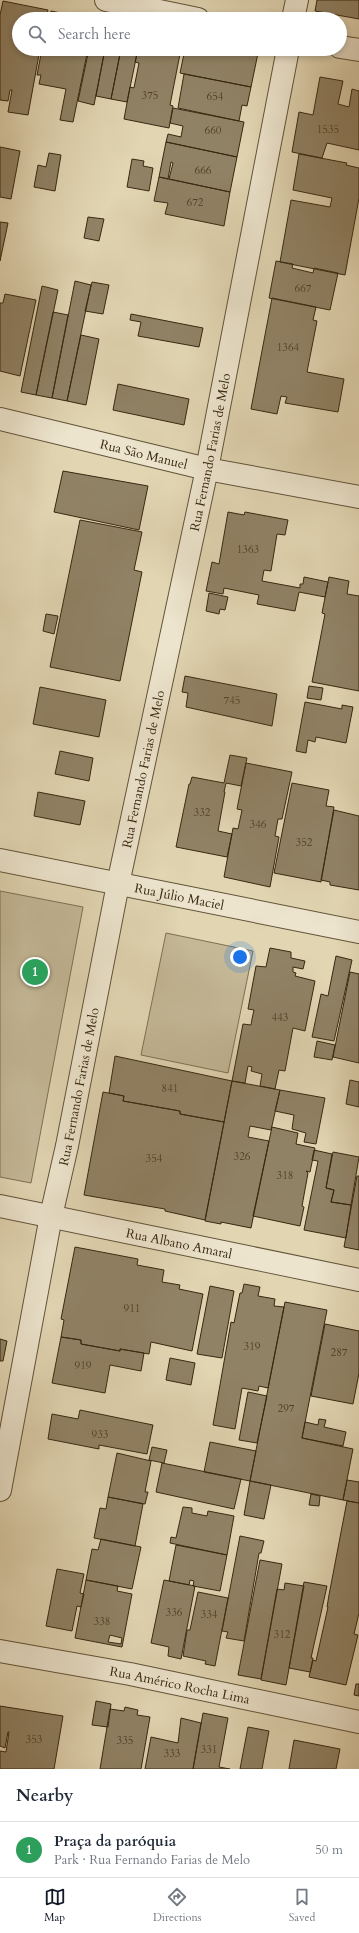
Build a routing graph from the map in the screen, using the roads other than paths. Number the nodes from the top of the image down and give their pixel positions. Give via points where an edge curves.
1 (106, 0) edge
2 (297, 0) edge
3 (164, 12) edge
4 (295, 12) edge
5 (347, 48) edge
6 (359, 50) edge
7 (287, 56) edge
8 (0, 419) edge
9 (206, 469) junction
10 (359, 497) edge
11 (0, 860) edge
12 (118, 884) junction
13 (359, 932) edge
14 (0, 1206) edge
15 (51, 1216) junction
16 (359, 1280) edge
17 (0, 1490) edge
18 (0, 1651) edge
19 (359, 1722) edge

1 - 3 street
2 - 4 street
5 - 6 street
7 - 9 street, Rua Fernando Farias de Melo
8 - 9 street, Rua São Manuel
9 - 10 street, Rua São Manuel
9 - 12 street, Rua Fernando Farias de Melo
11 - 12 street, Rua Júlio Maciel
12 - 13 street, Rua Júlio Maciel
12 - 15 street, Rua Fernando Farias de Melo
14 - 15 street, Rua Albano Amaral
15 - 16 street, Rua Albano Amaral
15 - 17 street, Rua Fernando Farias de Melo
18 - 19 street, Rua Américo Rocha Lima via 130,1674

